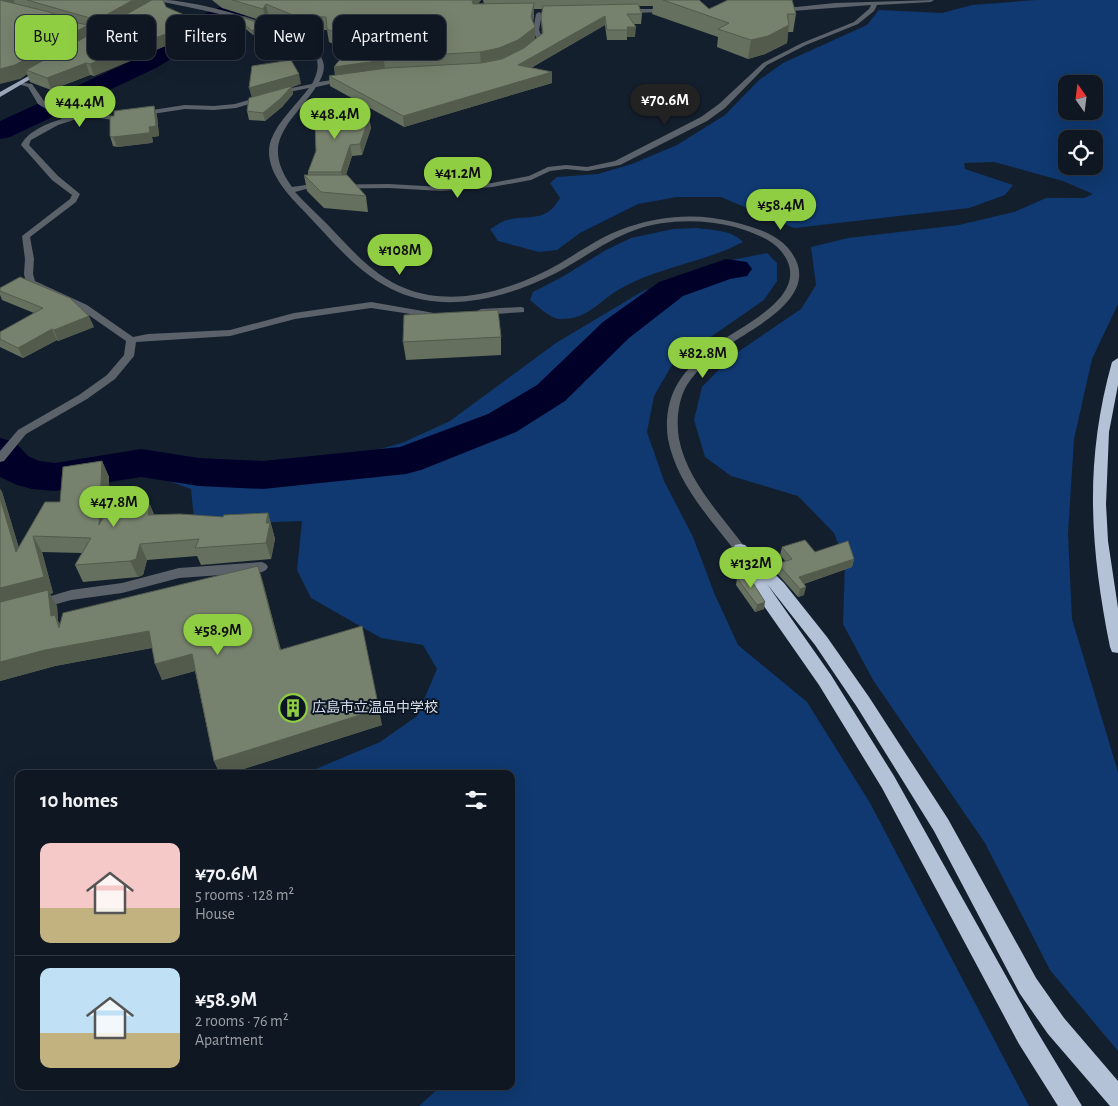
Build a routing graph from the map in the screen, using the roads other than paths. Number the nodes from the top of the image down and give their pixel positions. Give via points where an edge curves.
1 (931, 0) edge
2 (163, 2) edge
3 (874, 4) junction
4 (618, 11) edge
5 (675, 11) edge
6 (768, 11) edge
7 (549, 13) edge
8 (521, 56) edge
9 (52, 65) edge
10 (352, 79) edge
11 (20, 83) junction
12 (316, 84) junction
13 (4, 90) edge
14 (0, 95) edge
15 (67, 118) junction
16 (291, 190) junction
17 (448, 307) junction
18 (521, 310) dead end
19 (475, 313) edge
20 (131, 340) junction
21 (1118, 362) edge
22 (0, 458) edge
23 (740, 549) junction
24 (262, 566) dead end
25 (27, 607) edge
26 (1118, 647) edge
27 (1118, 1098) edge
28 (1071, 1106) edge

1 - 3 street
2 - 12 street via 210,10 291,36 310,48 320,61
3 - 6 street
3 - 16 street via 872,10 856,23 765,64 704,119 617,163 587,169 548,169 531,178 492,185 442,189 380,186
4 - 5 street
7 - 8 street via 535,14 536,34 540,40
9 - 11 main road
10 - 12 street
11 - 13 main road
11 - 15 street via 30,85 41,102
12 - 15 street via 236,106 185,107 114,118 86,114
12 - 16 street via 288,118 275,140 273,158 279,176
13 - 14 main road
15 - 20 street via 28,139 25,145 76,194 73,200 26,236 24,245 30,257 26,273 31,283 64,295
16 - 17 street via 368,271 385,283
17 - 20 street via 429,316 371,306 351,307 294,316 230,332
17 - 23 street via 525,284 610,237 642,225 694,219 721,222 760,234 786,251 795,267 794,284 786,300 708,356 682,385 674,403 674,443 685,469 708,508
18 - 19 street
20 - 22 street via 129,356 111,377 22,432
21 - 26 highway via 1102,438 1099,478 1104,578
23 - 27 highway via 779,587 863,702 941,825 1028,986 1056,1026
23 - 28 highway via 763,592 825,680 888,782 1027,1036
24 - 25 street via 179,573

